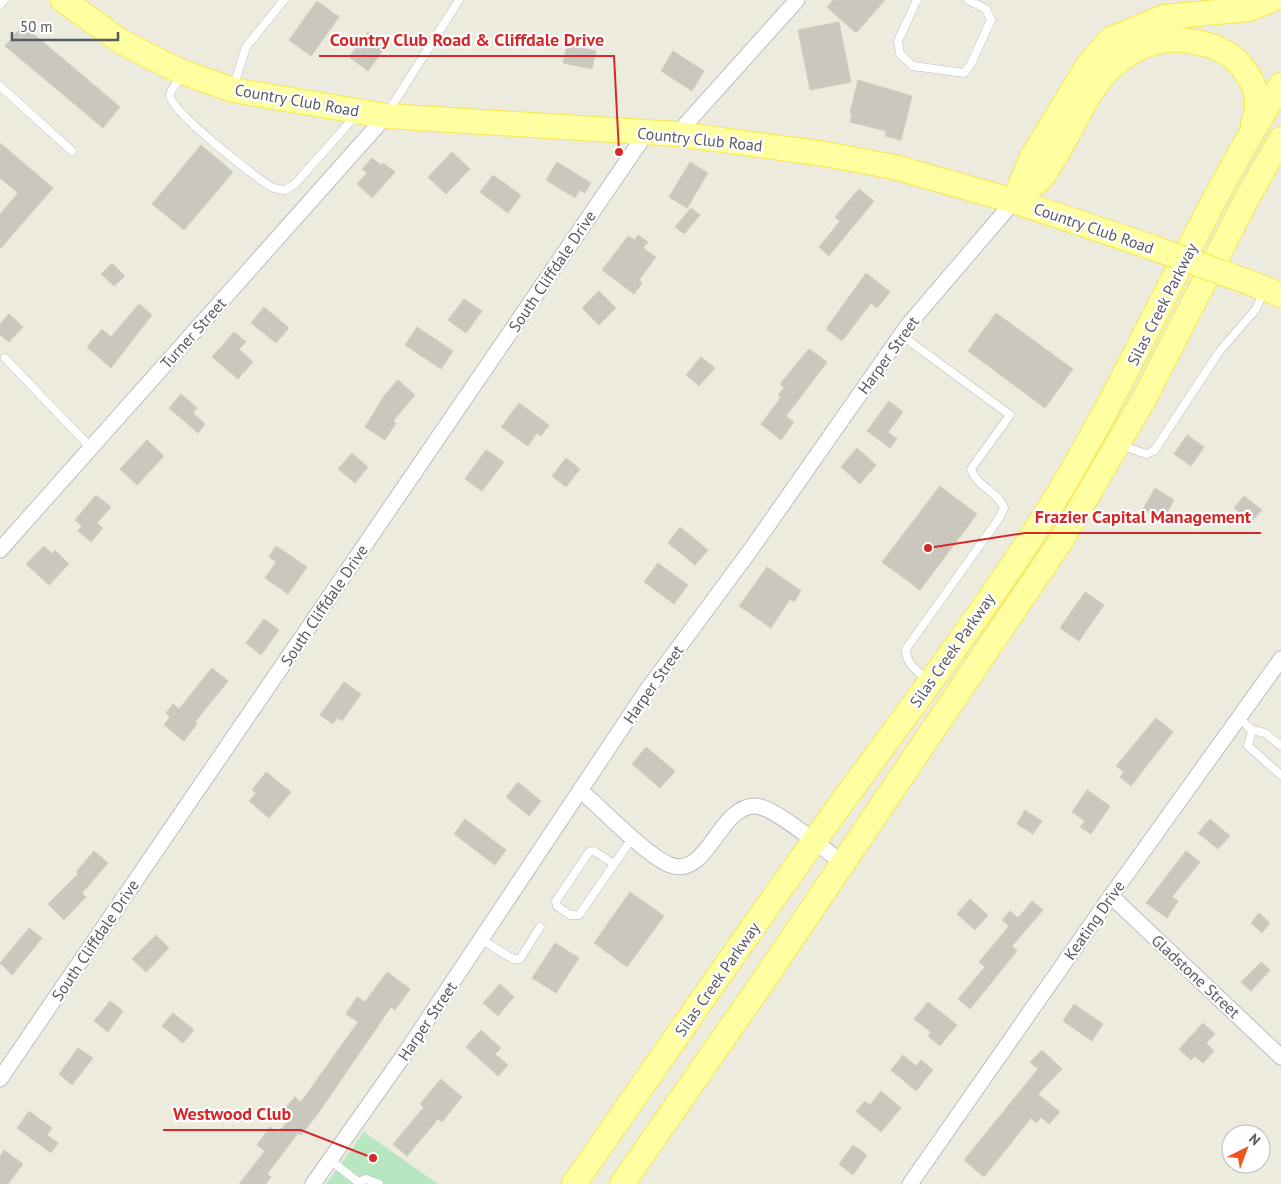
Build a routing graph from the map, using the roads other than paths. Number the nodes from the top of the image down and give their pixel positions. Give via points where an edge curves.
1 (4, 0) edge
2 (62, 0) edge
3 (284, 0) edge
4 (459, 0) edge
5 (797, 0) edge
6 (917, 0) edge
7 (968, 0) edge
8 (1271, 0) edge
9 (0, 5) edge
10 (186, 73) junction
11 (1281, 85) edge
12 (0, 86) edge
13 (233, 90) junction
14 (359, 111) junction
15 (386, 116) junction
16 (647, 132) junction
17 (676, 134) junction
18 (1248, 136) junction
19 (1281, 139) edge
20 (72, 151) dead end
21 (1014, 200) junction
22 (1264, 288) edge
23 (901, 335) junction
24 (5, 358) dead end
25 (1119, 444) junction
26 (91, 448) junction
27 (0, 550) edge
28 (1281, 659) edge
29 (931, 682) junction
30 (1238, 718) junction
31 (1252, 730) junction
32 (1281, 746) edge
33 (1281, 775) edge
34 (580, 790) junction
35 (632, 837) junction
36 (813, 843) junction
37 (843, 863) junction
38 (614, 864) junction
39 (1111, 896) junction
40 (540, 927) dead end
41 (482, 940) junction
42 (1281, 1057) edge
43 (0, 1079) edge
44 (330, 1160) junction
45 (313, 1184) edge
46 (379, 1184) edge
47 (574, 1184) edge
48 (622, 1184) edge
49 (910, 1184) edge

1 - 9 lane
2 - 10 main road, Country Club Road via 122,42
3 - 13 lane via 246,47
4 - 15 lane
5 - 17 street
6 - 7 lane via 898,40 900,54 913,66 964,74 991,20 986,8
8 - 21 main road via 1249,8 1164,17 1111,39 1089,64 1032,157
10 - 13 main road, Country Club Road
10 - 14 lane via 170,92 171,99 191,124 273,188 285,190 295,184
11 - 18 main road, Silas Creek Parkway
12 - 20 lane
13 - 14 main road, Country Club Road
14 - 15 main road, Country Club Road
15 - 16 main road, Country Club Road
15 - 26 street, Turner Street
16 - 17 main road, Country Club Road
16 - 43 street, South Cliffdale Drive
17 - 21 main road, Country Club Road via 886,165
18 - 21 main road via 1258,99 1240,64 1219,49 1200,42 1154,42 1125,56 1096,83 1040,178
18 - 29 main road, Silas Creek Parkway via 1088,446 1036,529
19 - 25 main road, Silas Creek Parkway
21 - 22 main road, Country Club Road, bridge
21 - 23 street, Harper Street
22 - 25 lane via 1256,309 1214,359 1154,451 1146,454
23 - 29 lane via 1010,415 971,469 974,479 1002,501 1004,508 906,649 913,668
23 - 34 street, Harper Street via 752,548 647,690
24 - 26 lane
25 - 37 main road, Silas Creek Parkway via 1062,540
26 - 27 street, Turner Street
28 - 30 street, Keating Drive
29 - 36 main road, Silas Creek Parkway
30 - 31 lane
30 - 39 street, Keating Drive
31 - 32 lane via 1265,733
31 - 33 lane via 1248,746
34 - 35 street
34 - 41 street, Harper Street
35 - 36 street via 671,866 684,866 705,852 729,818 754,806 769,809 785,819
35 - 38 lane
36 - 37 street
36 - 47 main road, Silas Creek Parkway
37 - 48 main road, Silas Creek Parkway
38 - 38 lane via 579,915 570,915 557,906 556,901 589,852
39 - 42 street, Gladstone Street
39 - 49 street, Keating Drive
40 - 41 lane via 520,959 513,959
41 - 44 street, Harper Street
44 - 45 street, Harper Street
44 - 46 lane via 358,1182 366,1179

